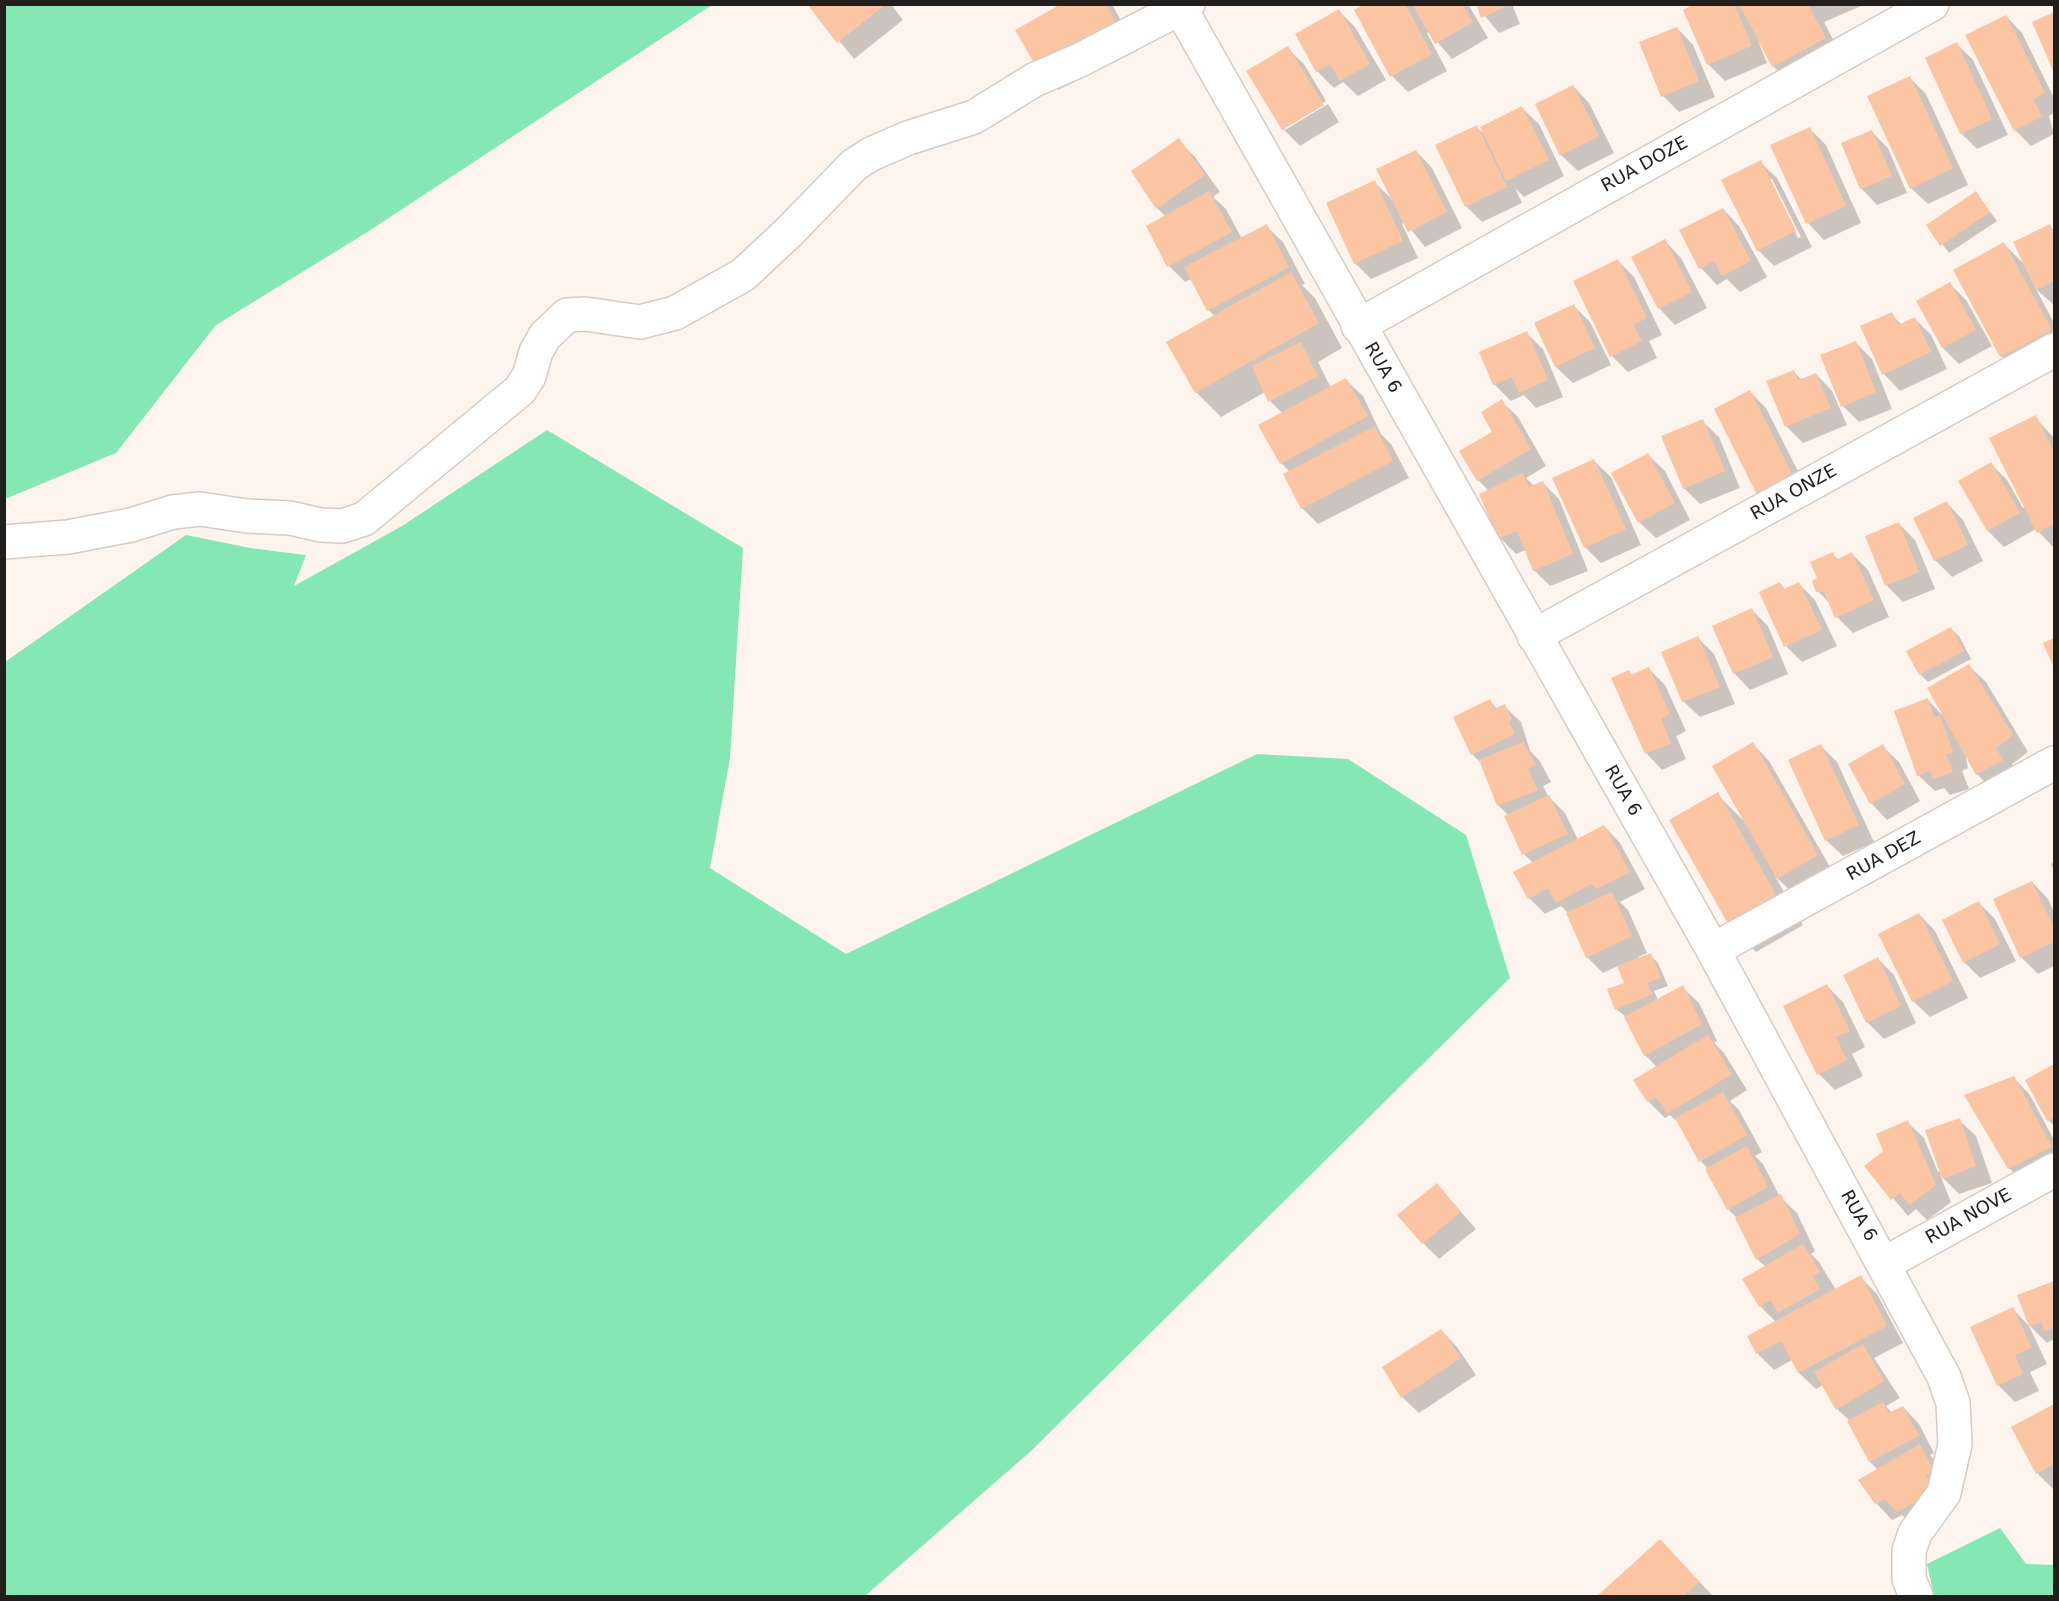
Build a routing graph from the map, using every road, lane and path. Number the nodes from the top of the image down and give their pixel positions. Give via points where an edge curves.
1 (1932, 4) edge
2 (1182, 6) edge
3 (1358, 326) junction
4 (2055, 350) edge
5 (4, 542) edge
6 (1534, 636) junction
7 (2055, 763) edge
8 (1713, 950) junction
9 (2055, 1170) edge
10 (1884, 1264) junction
11 (1916, 1596) edge

1 - 3 street, RUA DOZE
2 - 3 street, RUA 6
2 - 5 street via 1034,80 974,117 870,154 854,165 743,275 675,313 640,322 567,315 545,336 520,390 364,519 342,526 321,525 200,509 68,537
3 - 6 street, RUA 6
4 - 6 street, RUA ONZE
6 - 8 street, RUA 6
7 - 8 street, RUA DEZ
8 - 10 street, RUA 6
9 - 10 street, RUA NOVE
10 - 11 street, RUA 6 via 1944,1377 1953,1403 1955,1444 1944,1493 1916,1533 1909,1551 1909,1579

